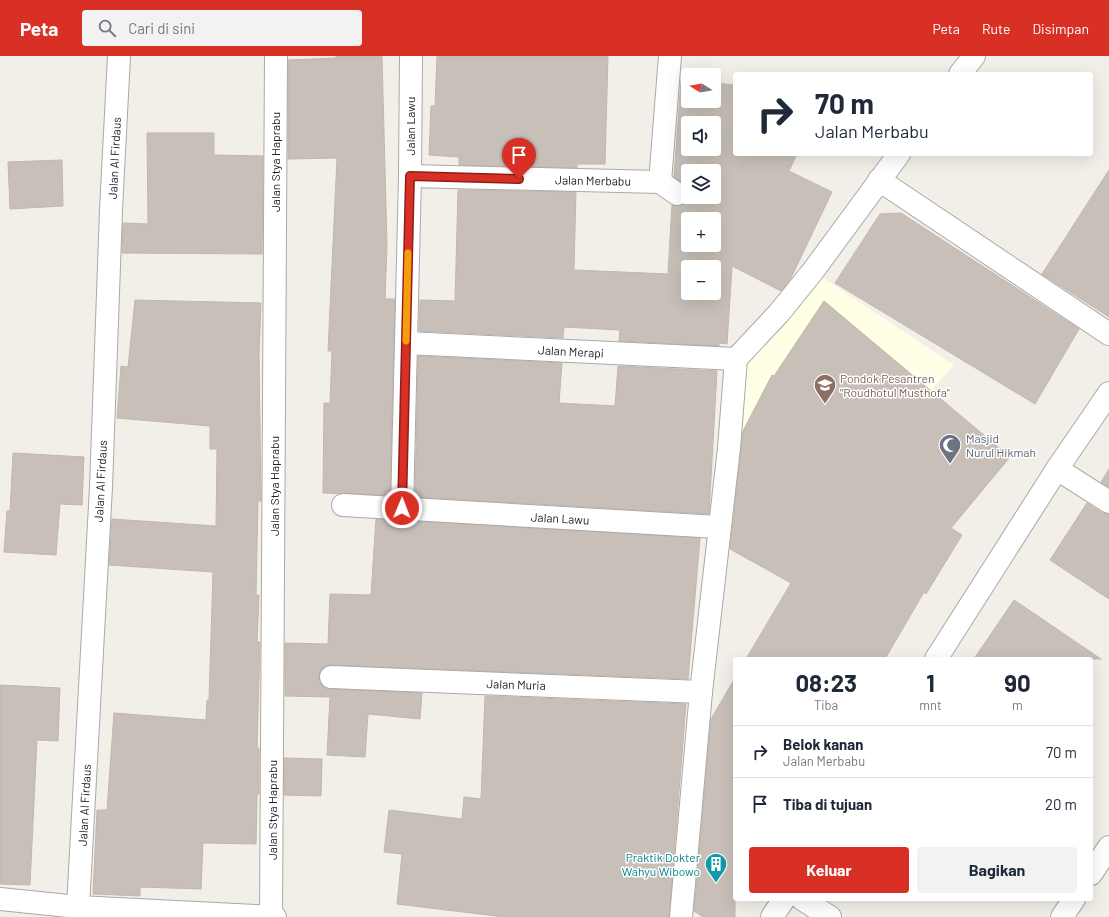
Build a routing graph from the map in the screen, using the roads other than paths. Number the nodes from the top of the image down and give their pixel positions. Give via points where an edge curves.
1 (119, 56) edge
2 (276, 56) edge
3 (411, 56) edge
4 (670, 56) edge
5 (974, 56) edge
6 (962, 72) edge
7 (897, 156) edge
8 (410, 176) junction
9 (879, 180) junction
10 (1109, 334) edge
11 (406, 343) junction
12 (736, 359) junction
13 (1109, 393) edge
14 (1057, 469) junction
15 (1109, 502) edge
16 (342, 505) dead end
17 (402, 508) junction
18 (718, 527) junction
19 (937, 657) edge
20 (331, 677) dead end
21 (701, 692) junction
22 (1109, 848) edge
23 (1093, 871) edge
24 (0, 899) edge
25 (783, 901) edge
26 (805, 901) edge
27 (1073, 901) edge
28 (78, 907) junction
29 (178, 914) edge
30 (271, 917) edge
31 (275, 917) edge
32 (681, 917) edge
33 (772, 917) edge
34 (830, 917) edge
35 (1062, 917) edge

1 - 28 street, Jalan Al Firdaus via 101,487
2 - 30 street, Jalan Stya Haprabu
3 - 8 street, Jalan Lawu
4 - 8 street, Jalan Merbabu via 668,188
5 - 6 street
7 - 9 street
8 - 11 street, Jalan Lawu
9 - 10 street
9 - 12 street via 813,271 779,313
11 - 12 street, Jalan Merapi
11 - 17 street, Jalan Lawu
12 - 18 street via 729,448
13 - 14 street
14 - 15 street
14 - 19 street
16 - 17 street, Jalan Lawu
17 - 18 street, Jalan Lawu
18 - 21 street
20 - 21 street, Jalan Muria
21 - 32 street
22 - 23 street
24 - 28 street
25 - 33 street
26 - 34 street
27 - 35 street
28 - 29 street
29 - 30 street
30 - 31 street

